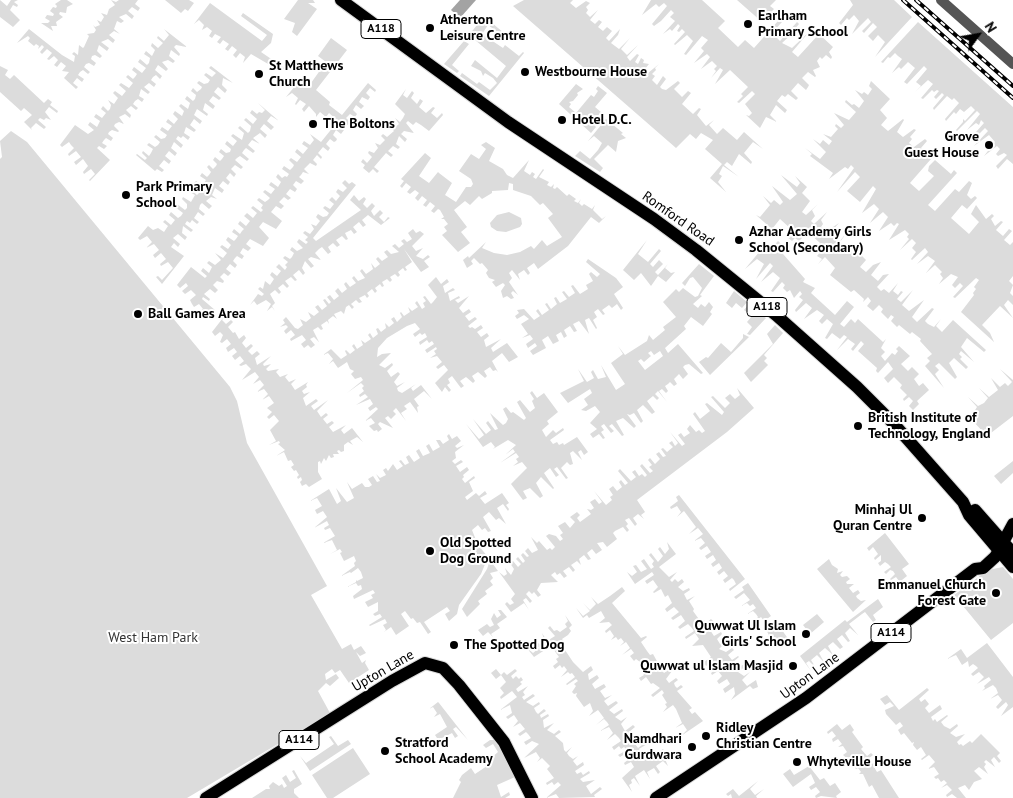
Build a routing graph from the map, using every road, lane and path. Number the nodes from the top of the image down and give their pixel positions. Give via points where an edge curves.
1 (342, 0) edge
2 (941, 0) edge
3 (1013, 64) edge
4 (1013, 513) edge
5 (1013, 524) edge
6 (997, 542) junction
7 (1013, 553) edge
8 (1013, 567) edge
9 (206, 798) edge
10 (532, 798) edge
11 (656, 798) edge

1 - 6 main road, Romford Road / A118 via 508,122 654,219 711,262 857,387 963,502 968,502
2 - 3 street
4 - 6 main road, A114
5 - 6 main road, A114
6 - 7 main road, Romford Road / A118
6 - 8 main road, Romford Road / A118
6 - 11 main road, Upton Lane / A114 via 983,568 976,570 806,698
9 - 10 main road, Upton Lane / A114 via 426,663 443,668 504,742

